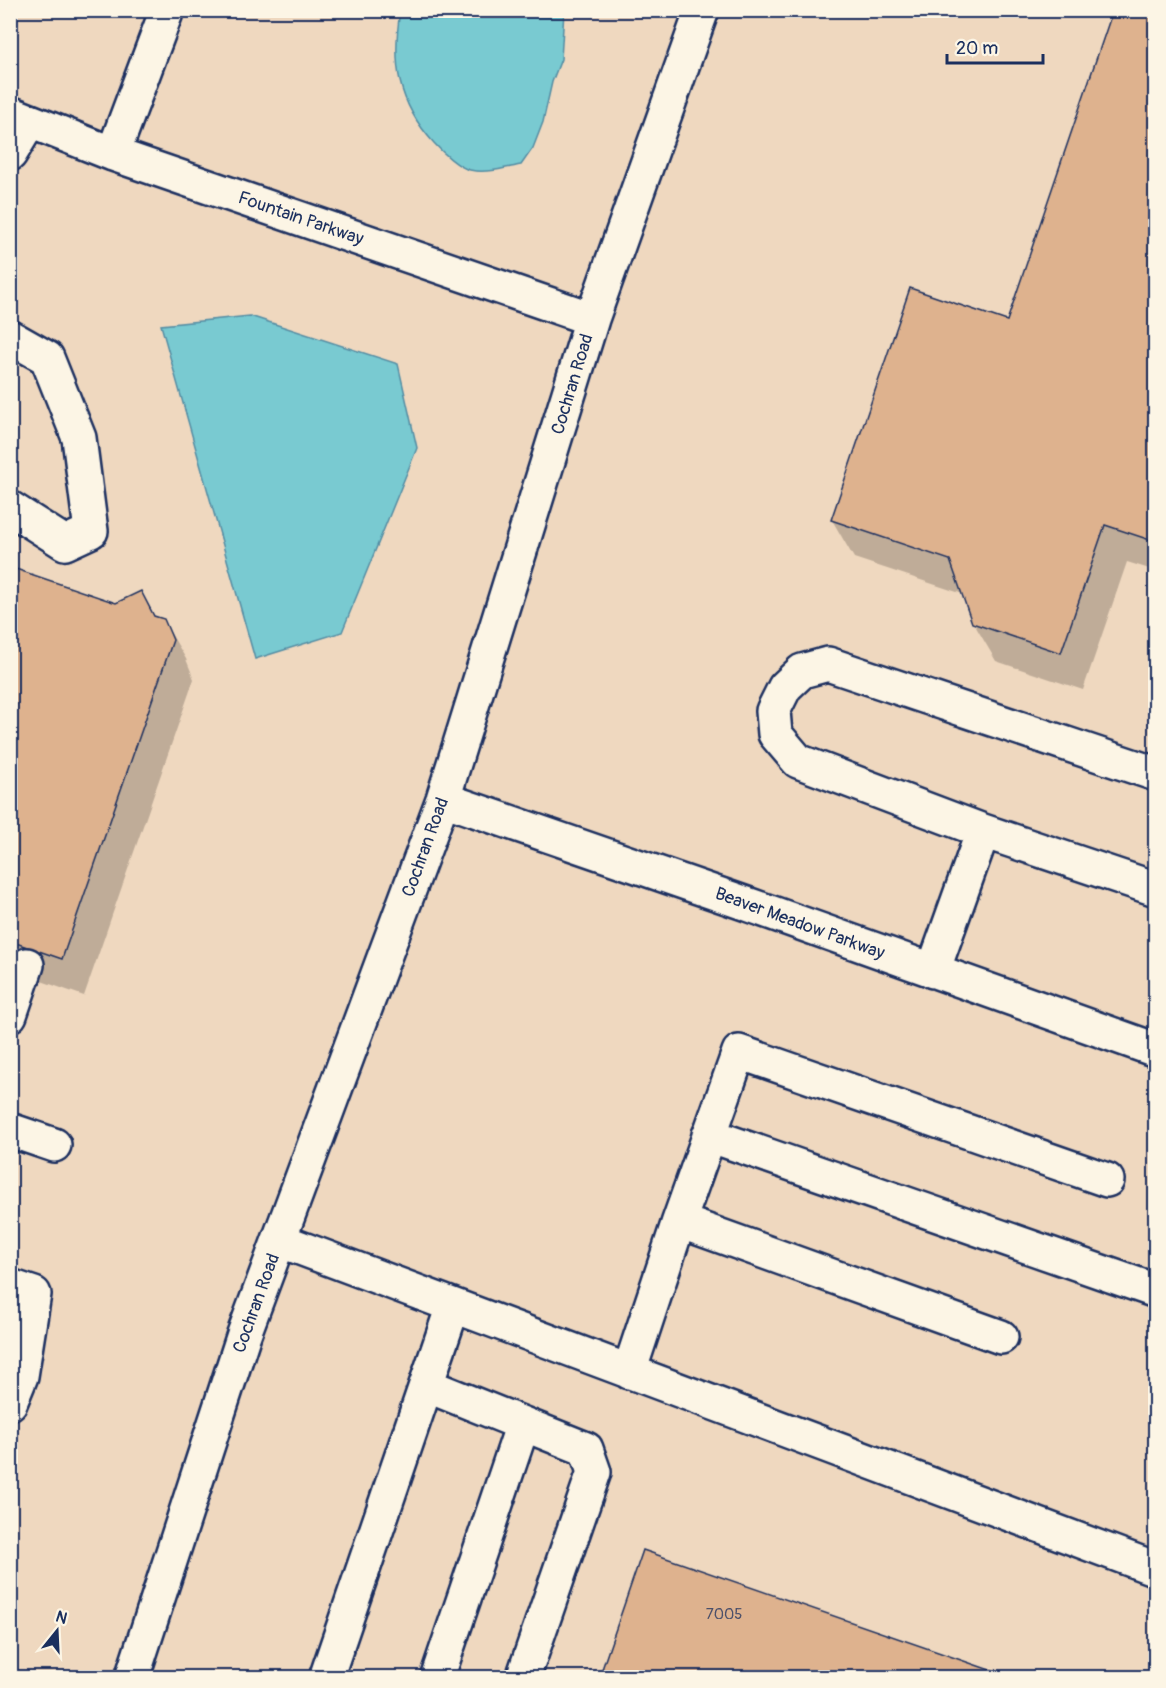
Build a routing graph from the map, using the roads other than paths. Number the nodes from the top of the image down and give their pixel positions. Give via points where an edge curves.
1 (167, 10) edge
2 (702, 10) edge
3 (20, 117) edge
4 (10, 154) edge
5 (113, 154) junction
6 (592, 319) junction
7 (10, 337) edge
8 (10, 508) edge
9 (1155, 774) edge
10 (443, 799) junction
11 (983, 831) junction
12 (1155, 889) edge
13 (27, 965) dead end
14 (933, 971) junction
15 (10, 1016) edge
16 (1155, 1050) edge
17 (10, 1130) edge
18 (710, 1135) junction
19 (54, 1145) dead end
20 (1107, 1180) dead end
21 (679, 1221) junction
22 (279, 1240) junction
23 (10, 1286) edge
24 (1155, 1291) edge
25 (453, 1306) junction
26 (1001, 1337) dead end
27 (629, 1372) junction
28 (14, 1384) edge
29 (426, 1385) junction
30 (523, 1424) junction
31 (1155, 1569) edge
32 (132, 1677) edge
33 (326, 1677) edge
34 (437, 1677) edge
35 (523, 1677) edge

1 - 5 street
2 - 6 street, Cochran Road
3 - 4 street
3 - 5 street, Fountain Parkway
5 - 6 street, Fountain Parkway
6 - 10 street, Cochran Road
7 - 8 street via 47,358 79,438 91,531 65,543
9 - 11 street via 828,664 801,671 785,687 772,711 775,734 798,761
10 - 14 street, Beaver Meadow Parkway
10 - 22 street, Cochran Road
11 - 12 street
11 - 14 street
13 - 15 street
14 - 16 street, Beaver Meadow Parkway
17 - 19 street
18 - 20 street via 739,1052
18 - 21 street
18 - 24 street
21 - 26 street
21 - 27 street
22 - 25 street
22 - 32 street, Cochran Road via 244,1334
23 - 28 street via 34,1294
25 - 27 street
25 - 29 street
27 - 31 street
29 - 30 street
29 - 33 street
30 - 34 street
30 - 35 street via 586,1449 594,1472

